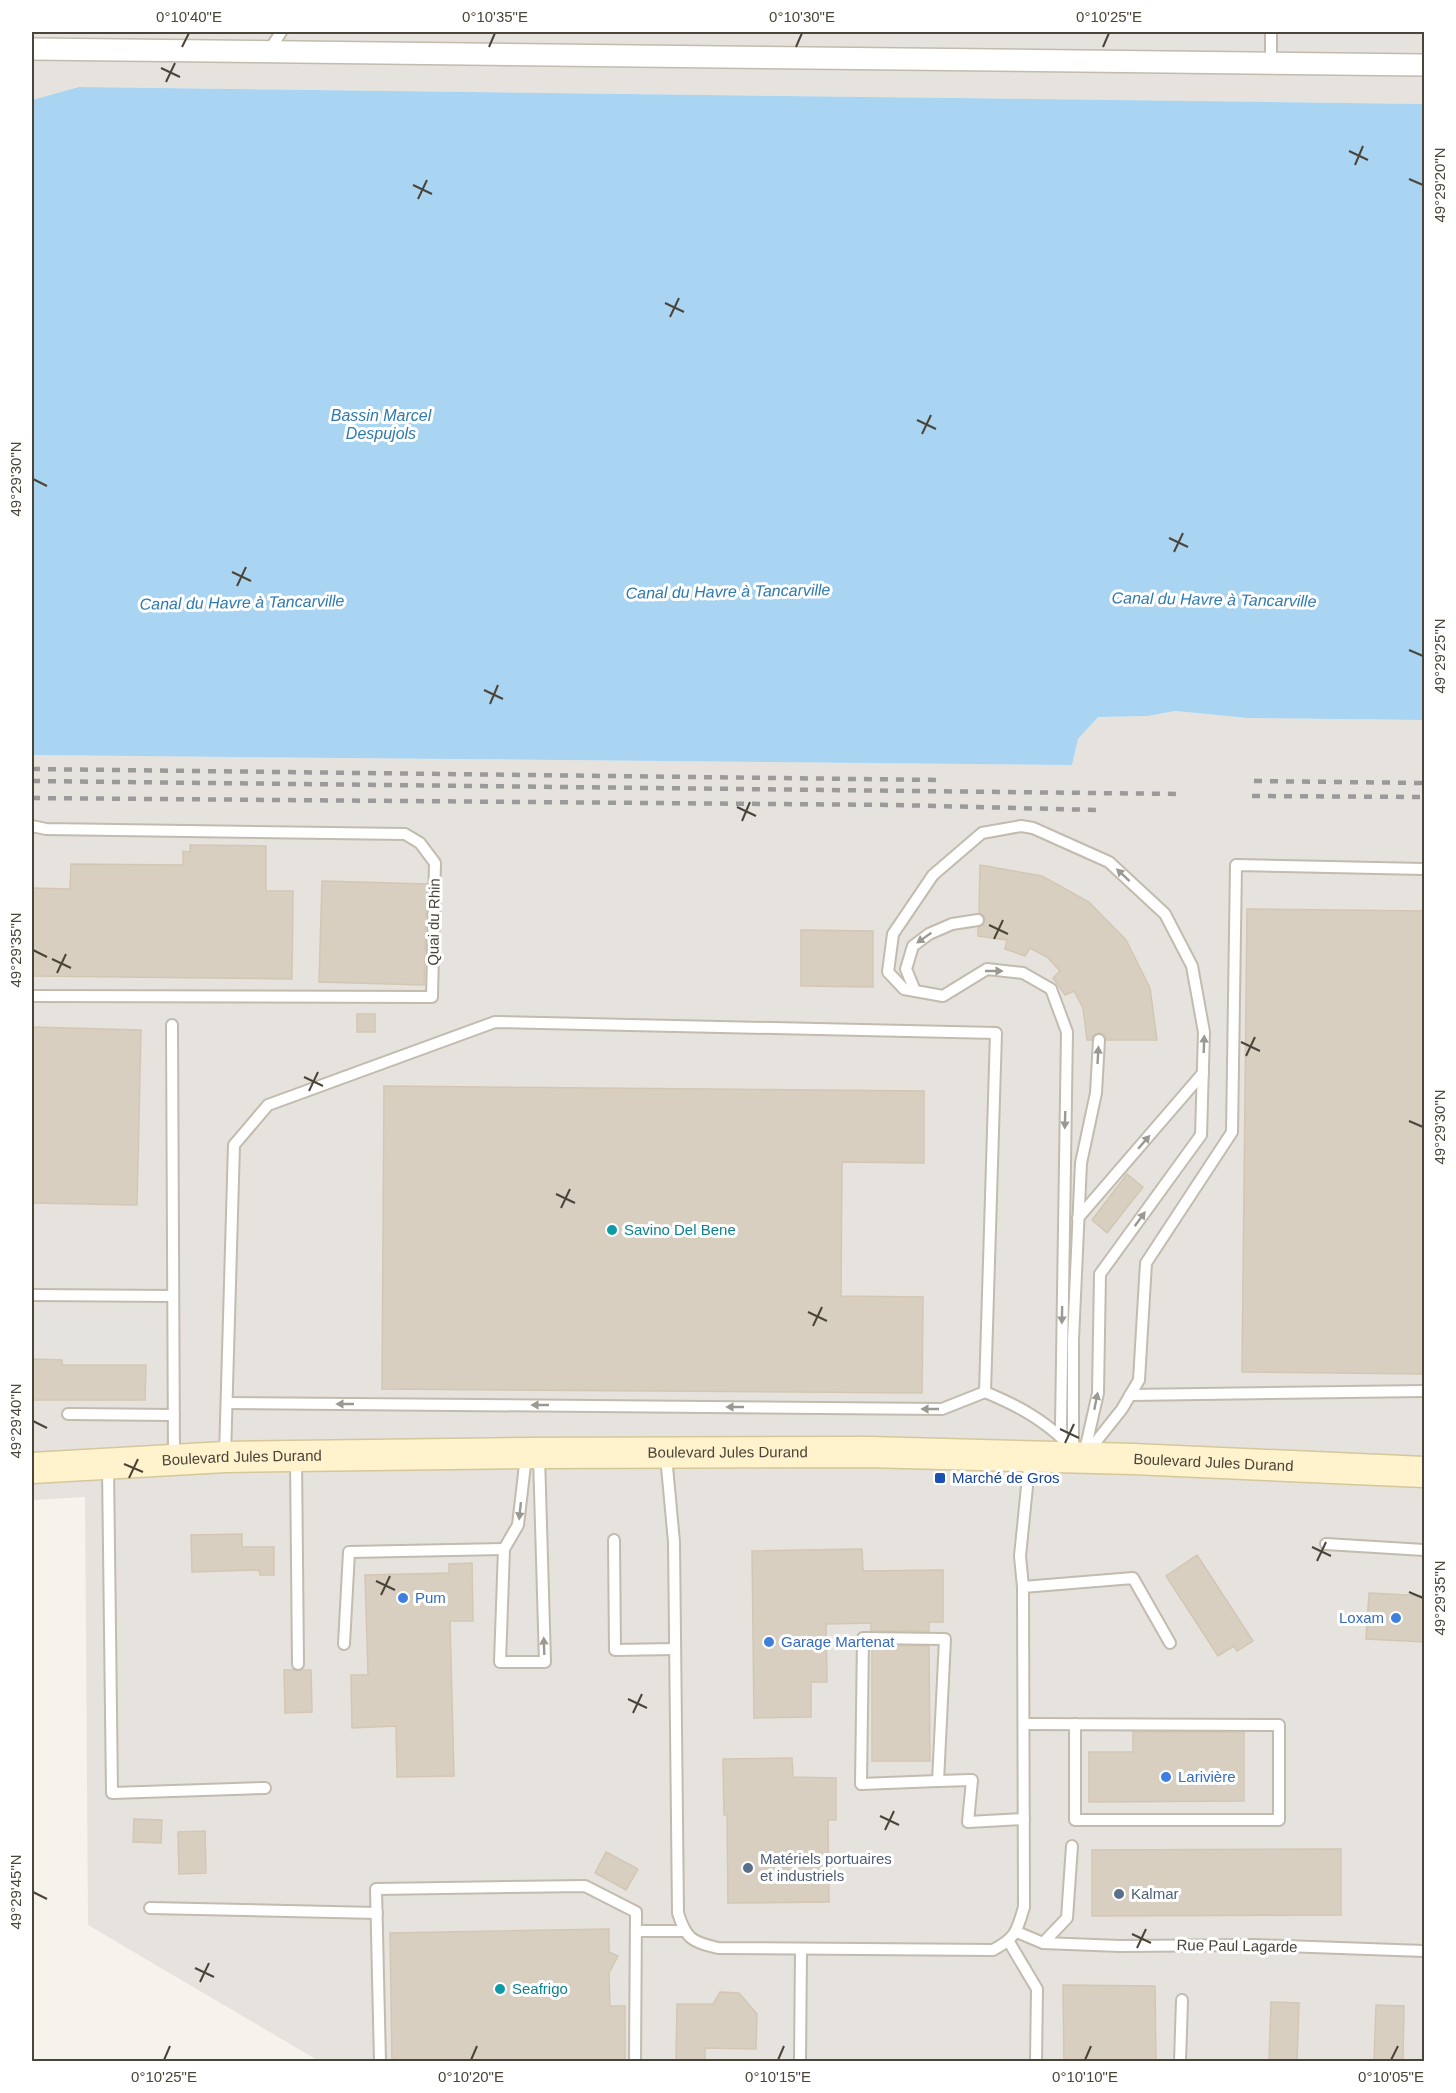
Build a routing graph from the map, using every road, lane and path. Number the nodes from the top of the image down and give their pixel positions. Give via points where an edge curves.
1 (281, 32) edge
2 (1271, 32) edge
3 (32, 49) edge
4 (269, 51) junction
5 (1271, 63) junction
6 (1425, 65) edge
7 (32, 826) edge
8 (1425, 869) edge
9 (978, 920) dead end
10 (915, 991) junction
11 (32, 996) edge
12 (172, 1025) dead end
13 (1099, 1040) dead end
14 (1203, 1073) junction
15 (1078, 1218) junction
16 (32, 1295) edge
17 (173, 1296) junction
18 (1425, 1391) edge
19 (985, 1392) junction
20 (1130, 1395) junction
21 (227, 1403) junction
22 (68, 1414) dead end
23 (174, 1415) junction
24 (1073, 1448) junction
25 (532, 1453) junction
26 (666, 1453) junction
27 (296, 1456) junction
28 (1030, 1456) junction
29 (225, 1457) junction
30 (174, 1460) junction
31 (108, 1463) junction
32 (32, 1467) edge
33 (1425, 1472) edge
34 (614, 1540) dead end
35 (1326, 1544) dead end
36 (504, 1549) junction
37 (1425, 1550) edge
38 (1023, 1587) junction
39 (1170, 1643) dead end
40 (344, 1644) dead end
41 (675, 1649) junction
42 (298, 1664) dead end
43 (1023, 1724) junction
44 (1075, 1724) junction
45 (938, 1781) junction
46 (265, 1788) dead end
47 (1024, 1819) junction
48 (1072, 1846) dead end
49 (150, 1908) dead end
50 (377, 1913) junction
51 (636, 1931) junction
52 (683, 1931) junction
53 (1017, 1932) junction
54 (1009, 1942) junction
55 (1043, 1943) junction
56 (801, 1949) junction
57 (1425, 1951) edge
58 (1182, 2000) dead end
59 (380, 2061) edge
60 (635, 2061) edge
61 (800, 2061) edge
62 (1036, 2061) edge
63 (1180, 2061) edge

1 - 4 lane
2 - 5 lane
3 - 4 street
4 - 5 street
5 - 6 street
7 - 11 lane, Quai du Rhin via 405,834 420,843 435,863 432,997
8 - 20 lane via 1236,865 1232,1132 1146,1263 1138,1380
9 -> 10 lane via 952,924 928,934 913,946 906,969
14 -> 10 lane via 1204,1032 1192,966 1165,914 1109,862 1033,828 1021,826 982,833 933,875 892,934 888,972 903,989
10 -> 24 lane via 943,996 987,969 1023,973 1051,989 1067,1032 1064,1167
12 - 17 lane
15 -> 13 lane via 1081,1163 1096,1093
15 -> 14 lane
24 -> 14 lane via 1098,1393 1100,1274 1201,1135
15 - 24 lane
16 - 17 lane
17 - 23 lane
18 - 20 lane
19 -> 21 lane via 942,1409
19 - 21 lane via 996,1033 495,1022 268,1105 234,1145
19 - 24 lane via 1018,1406
20 - 24 lane via 1122,1409
21 - 29 lane
22 - 23 lane
23 - 30 lane
24 - 28 main road, Boulevard Jules Durand
24 - 33 main road, Boulevard Jules Durand
25 - 26 main road, Boulevard Jules Durand
25 - 27 main road, Boulevard Jules Durand
25 -> 36 lane via 518,1525
36 -> 25 lane via 500,1662 545,1662
26 - 28 main road, Boulevard Jules Durand
26 - 41 lane via 674,1542
27 - 29 main road, Boulevard Jules Durand
27 - 42 lane
28 - 38 lane via 1020,1556
29 - 30 main road, Boulevard Jules Durand
30 - 31 main road, Boulevard Jules Durand
31 - 32 main road, Boulevard Jules Durand
31 - 46 lane via 112,1793
34 - 41 lane via 615,1650
35 - 37 lane
36 - 40 lane via 348,1552
38 - 39 lane via 1133,1578
38 - 43 lane
41 - 52 lane via 678,1913
43 - 44 lane
43 - 47 lane
44 - 44 lane via 1279,1725 1279,1820 1075,1820
45 - 45 lane via 945,1639 863,1638 861,1784
45 - 47 lane via 972,1780 968,1822
47 - 53 lane via 1024,1907
48 - 55 lane via 1067,1918
49 - 50 lane
50 - 51 lane via 376,1889 585,1886 636,1912
50 - 59 lane
51 - 52 lane
51 - 60 lane
52 - 56 lane via 696,1943 718,1948
53 - 54 lane
53 - 55 lane, Rue Paul Lagarde
54 - 56 lane via 993,1950
54 - 62 lane via 1037,1989
55 - 57 lane, Rue Paul Lagarde
56 - 61 lane
58 - 63 lane

